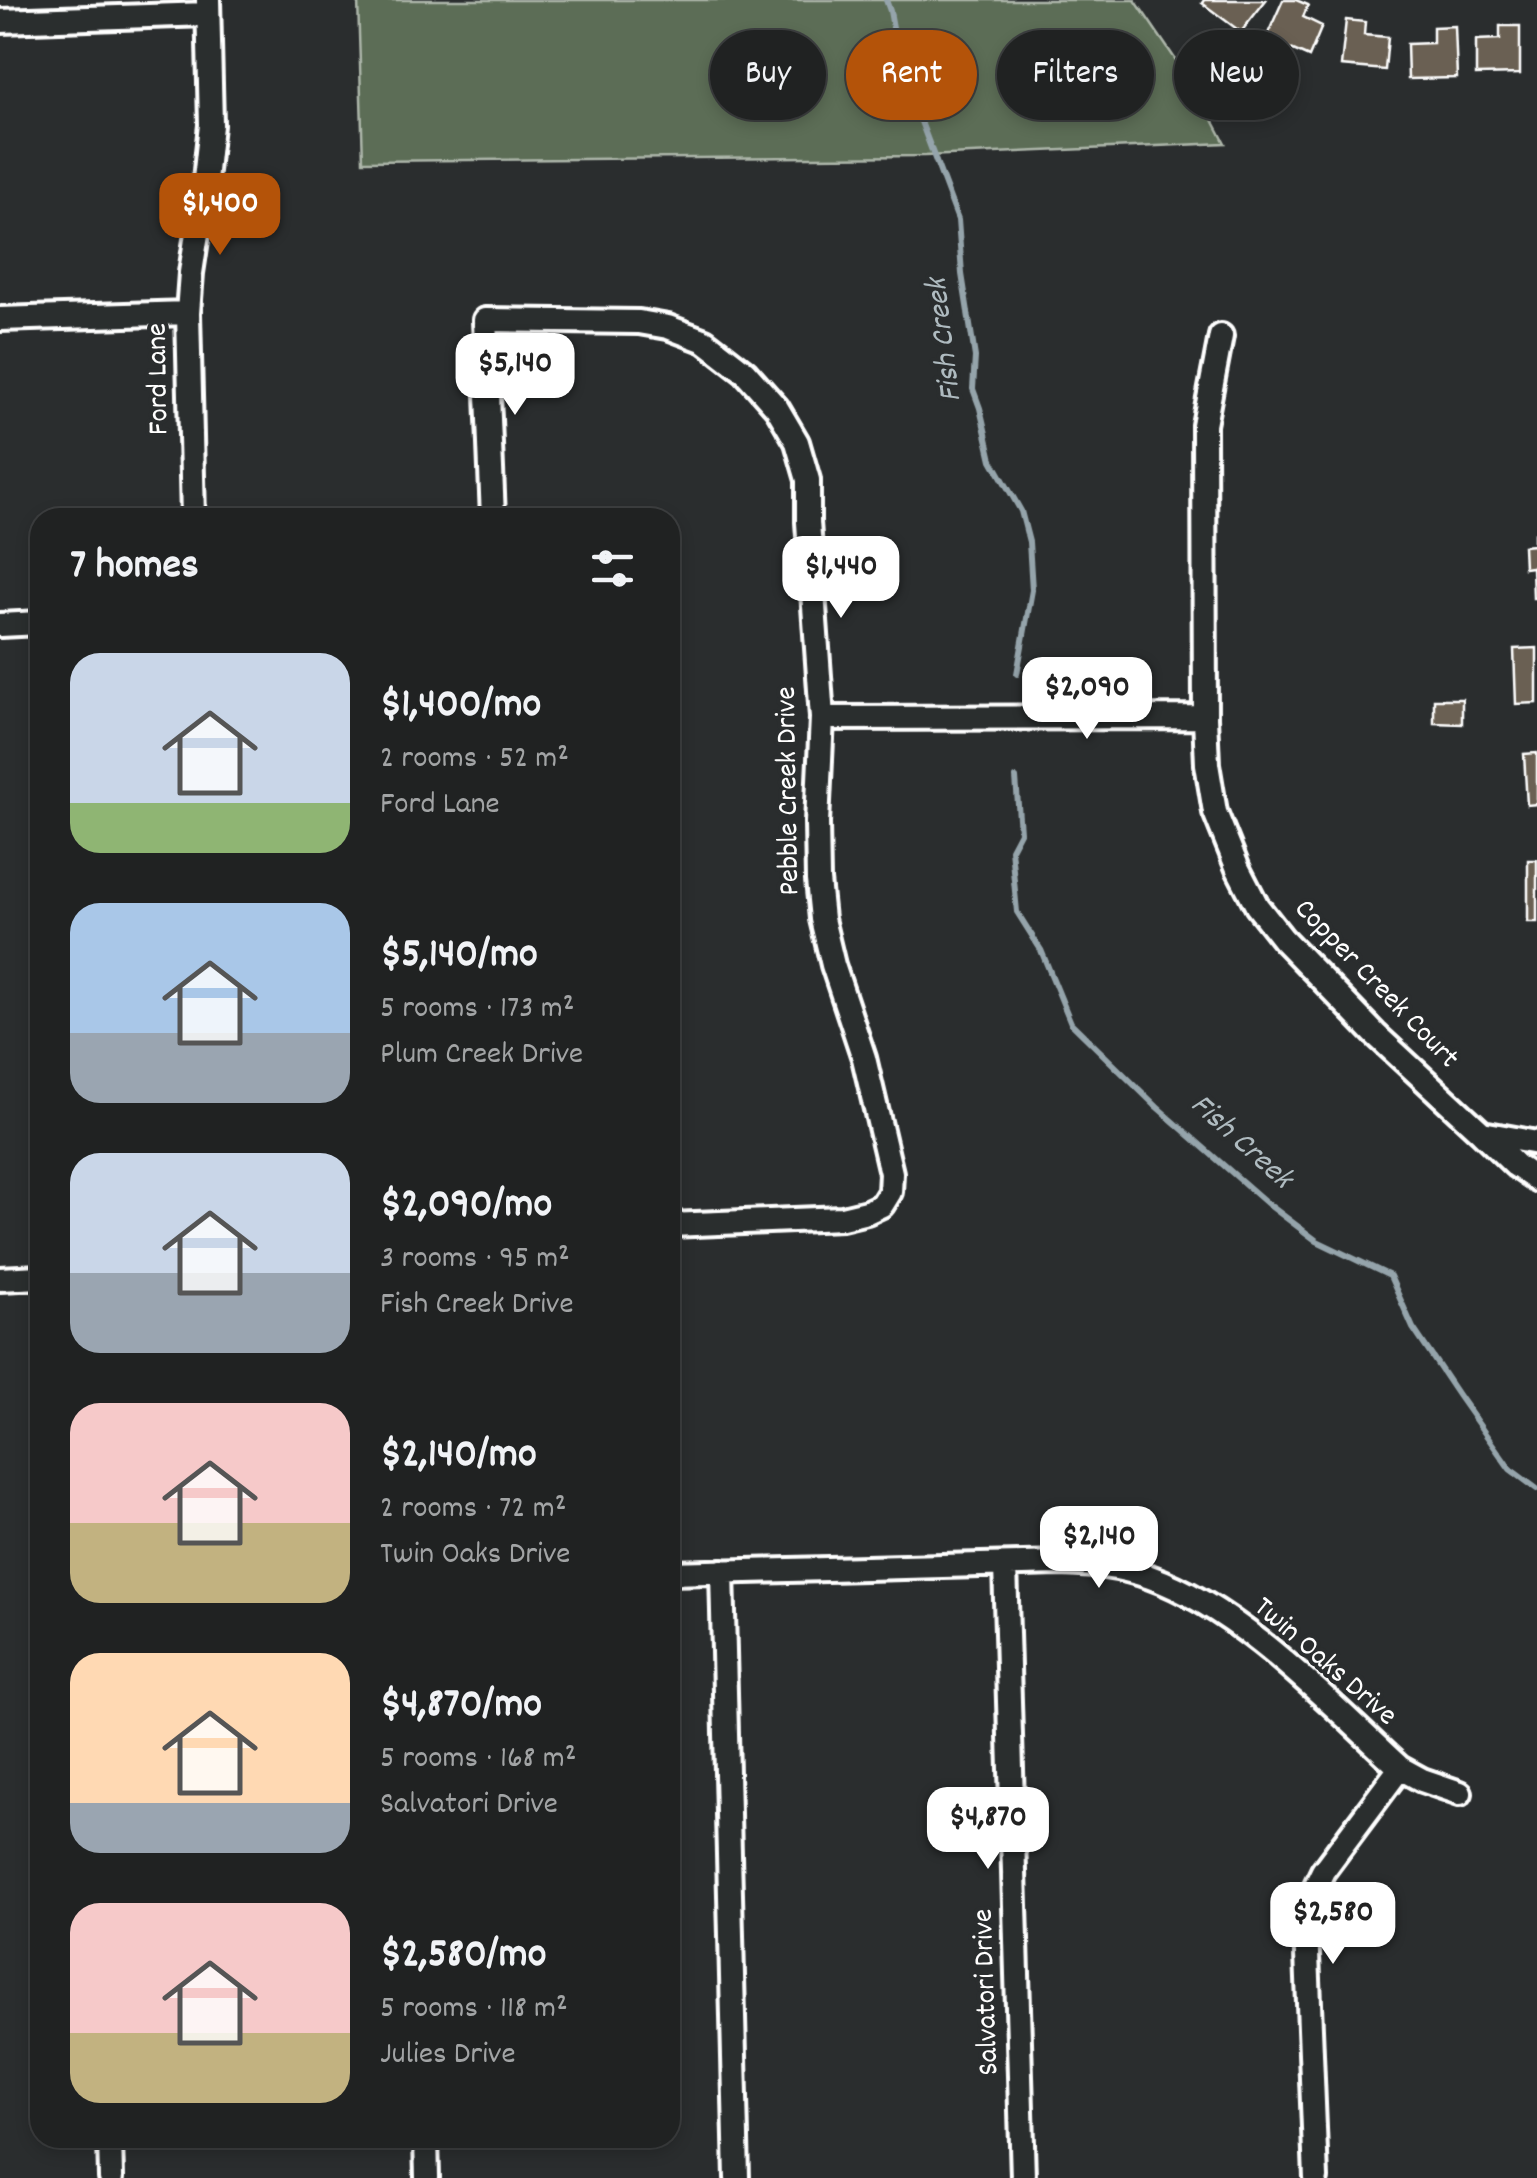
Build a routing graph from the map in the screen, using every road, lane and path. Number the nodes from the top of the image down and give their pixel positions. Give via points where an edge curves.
1 (208, 7) edge
2 (0, 20) edge
3 (188, 313) junction
4 (0, 319) edge
5 (1221, 336) dead end
6 (193, 508) edge
7 (493, 508) edge
8 (30, 624) edge
9 (0, 625) edge
10 (1205, 717) junction
11 (822, 718) junction
12 (1482, 1134) junction
13 (1537, 1143) edge
14 (1537, 1180) edge
15 (680, 1225) edge
16 (30, 1278) edge
17 (0, 1279) edge
18 (1005, 1565) junction
19 (722, 1570) junction
20 (680, 1572) edge
21 (1400, 1768) junction
22 (1460, 1793) dead end
23 (110, 2148) edge
24 (426, 2148) edge
25 (111, 2178) edge
26 (427, 2178) edge
27 (737, 2178) edge
28 (1023, 2178) edge
29 (1316, 2178) edge

1 - 2 street
1 - 3 street, Ford Lane via 211,125
3 - 4 street
3 - 6 street, Ford Lane
5 - 10 street, Copper Creek Court via 1204,425
7 - 11 street, Pebble Creek Drive via 485,320 639,322 705,341 745,372 797,442 808,480
8 - 9 street
10 - 11 street
10 - 12 street, Copper Creek Court via 1215,812 1258,906 1374,1034
11 - 15 street, Pebble Creek Drive via 822,919 881,1123 890,1192 878,1208 842,1218
12 - 13 street
12 - 14 street, Copper Creek Court
16 - 17 street
18 - 19 street, Twin Oaks Drive
18 - 21 street, Twin Oaks Drive via 1109,1566 1194,1596 1270,1651
18 - 28 street, Salvatori Drive
19 - 20 street, Twin Oaks Drive
19 - 27 street
21 - 22 street, Twin Oaks Drive
21 - 29 street via 1309,1900
23 - 25 street
24 - 26 street

